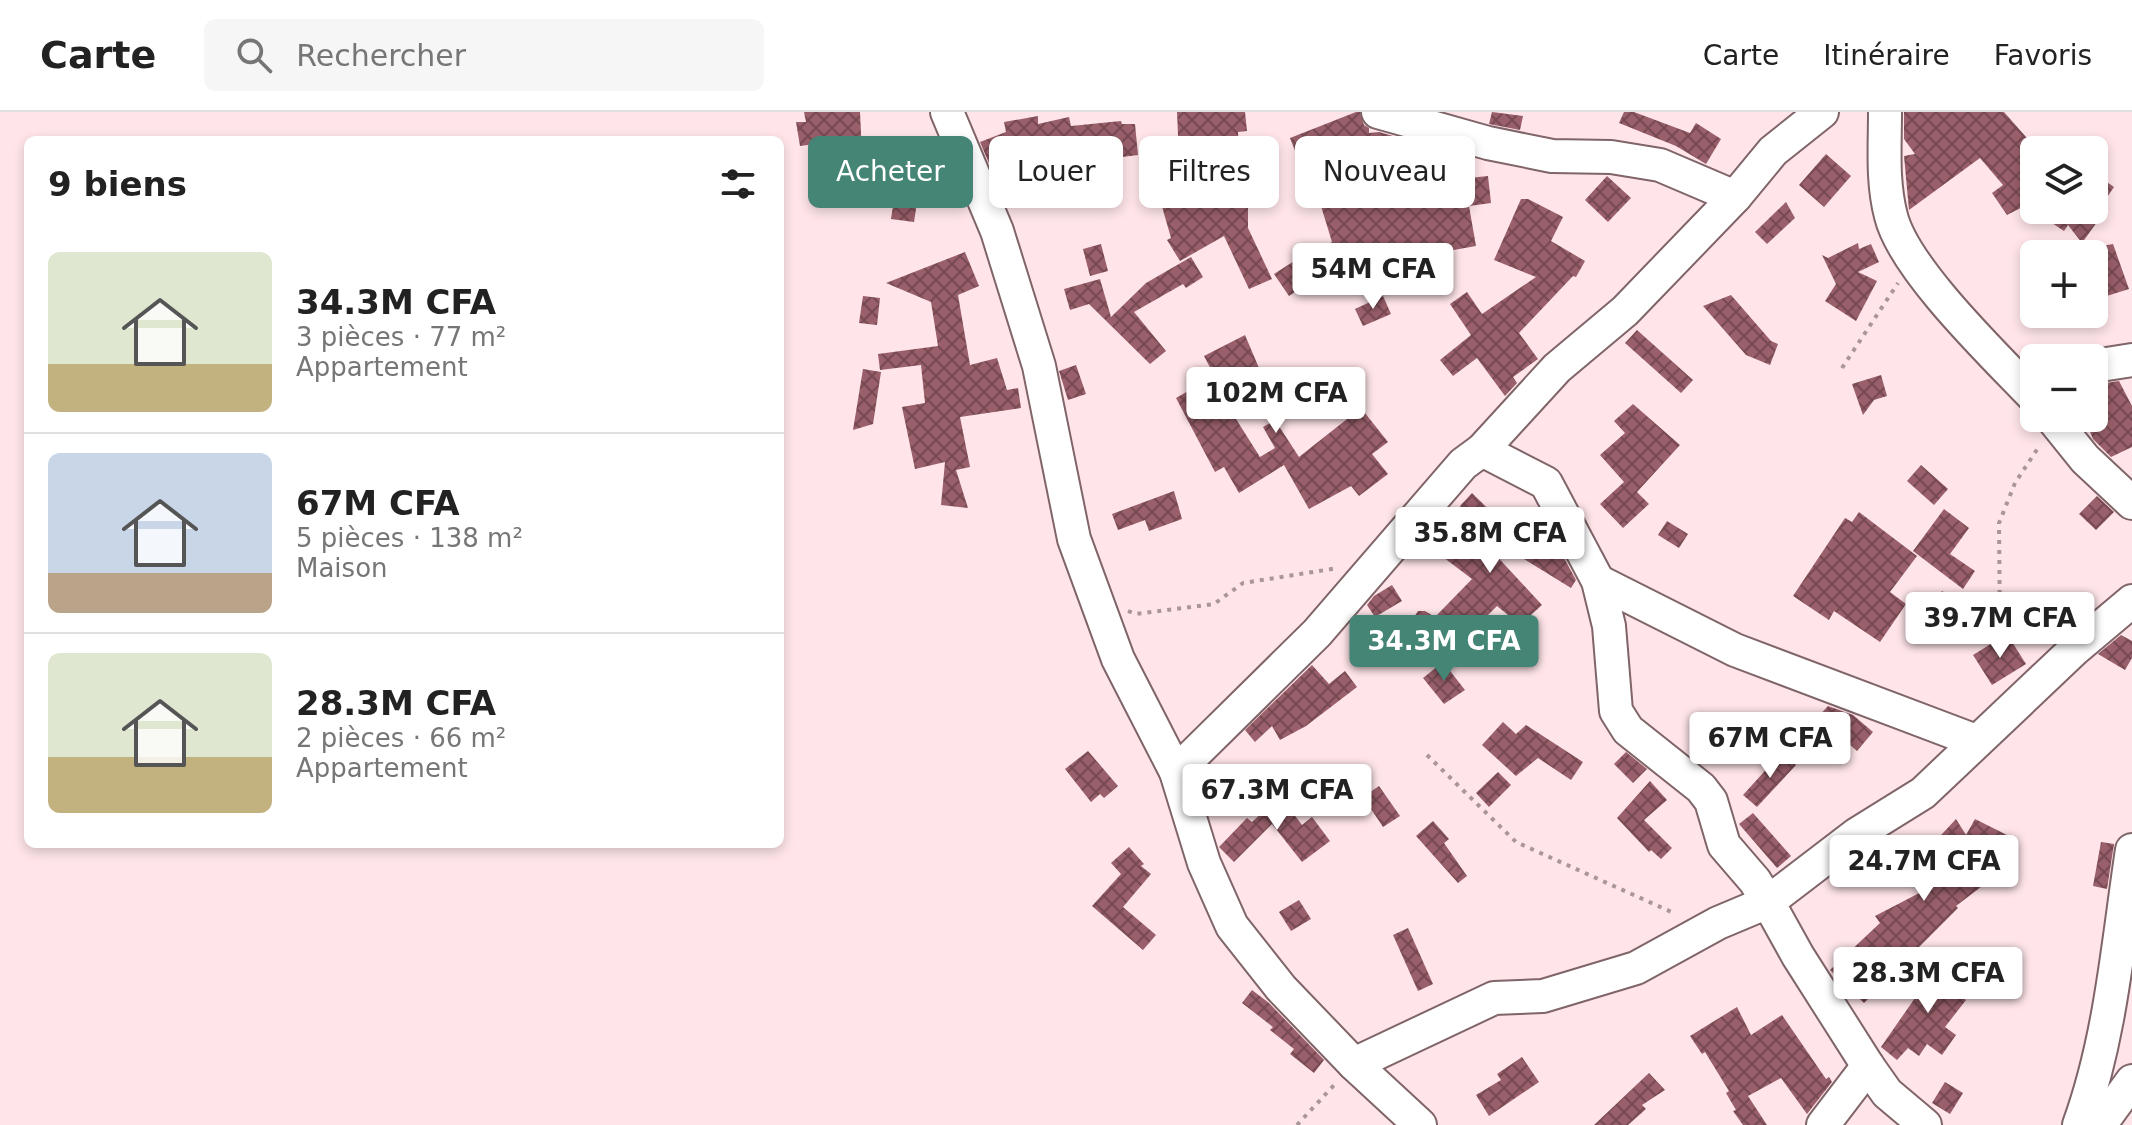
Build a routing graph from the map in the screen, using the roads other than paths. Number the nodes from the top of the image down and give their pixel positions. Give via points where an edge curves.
1 (947, 112) edge
2 (1378, 112) edge
3 (1822, 112) edge
4 (1885, 112) edge
5 (1735, 197) junction
6 (2132, 360) edge
7 (2108, 364) edge
8 (2020, 375) edge
9 (2063, 432) edge
10 (1482, 450) junction
11 (2132, 503) edge
12 (1598, 581) junction
13 (2132, 601) edge
14 (1976, 741) junction
15 (1176, 772) junction
16 (2132, 850) edge
17 (1768, 902) junction
18 (1354, 1064) junction
19 (1868, 1066) junction
20 (2132, 1081) edge
21 (1420, 1125) edge
22 (1823, 1125) edge
23 (1925, 1125) edge
24 (2079, 1125) edge
25 (2100, 1125) edge

1 - 15 street via 997,231 1039,366 1074,539 1118,659
2 - 5 street via 1552,156 1660,165
3 - 5 street via 1773,151
4 - 8 street via 1891,219 1914,262
5 - 10 street via 1625,311 1557,368
6 - 7 street
9 - 11 street
10 - 12 street via 1546,483
10 - 15 street via 1463,464 1317,633
12 - 14 street via 1735,650
12 - 17 street via 1609,626 1616,711 1628,730 1701,788 1711,801 1724,845
13 - 14 street
14 - 17 street via 1923,793 1857,834
15 - 18 street via 1204,863 1232,926 1281,988
16 - 24 street via 2102,1046
17 - 18 street via 1636,968 1543,996 1494,998
17 - 19 street
18 - 21 street
19 - 22 street
19 - 23 street via 1887,1093
20 - 25 street

